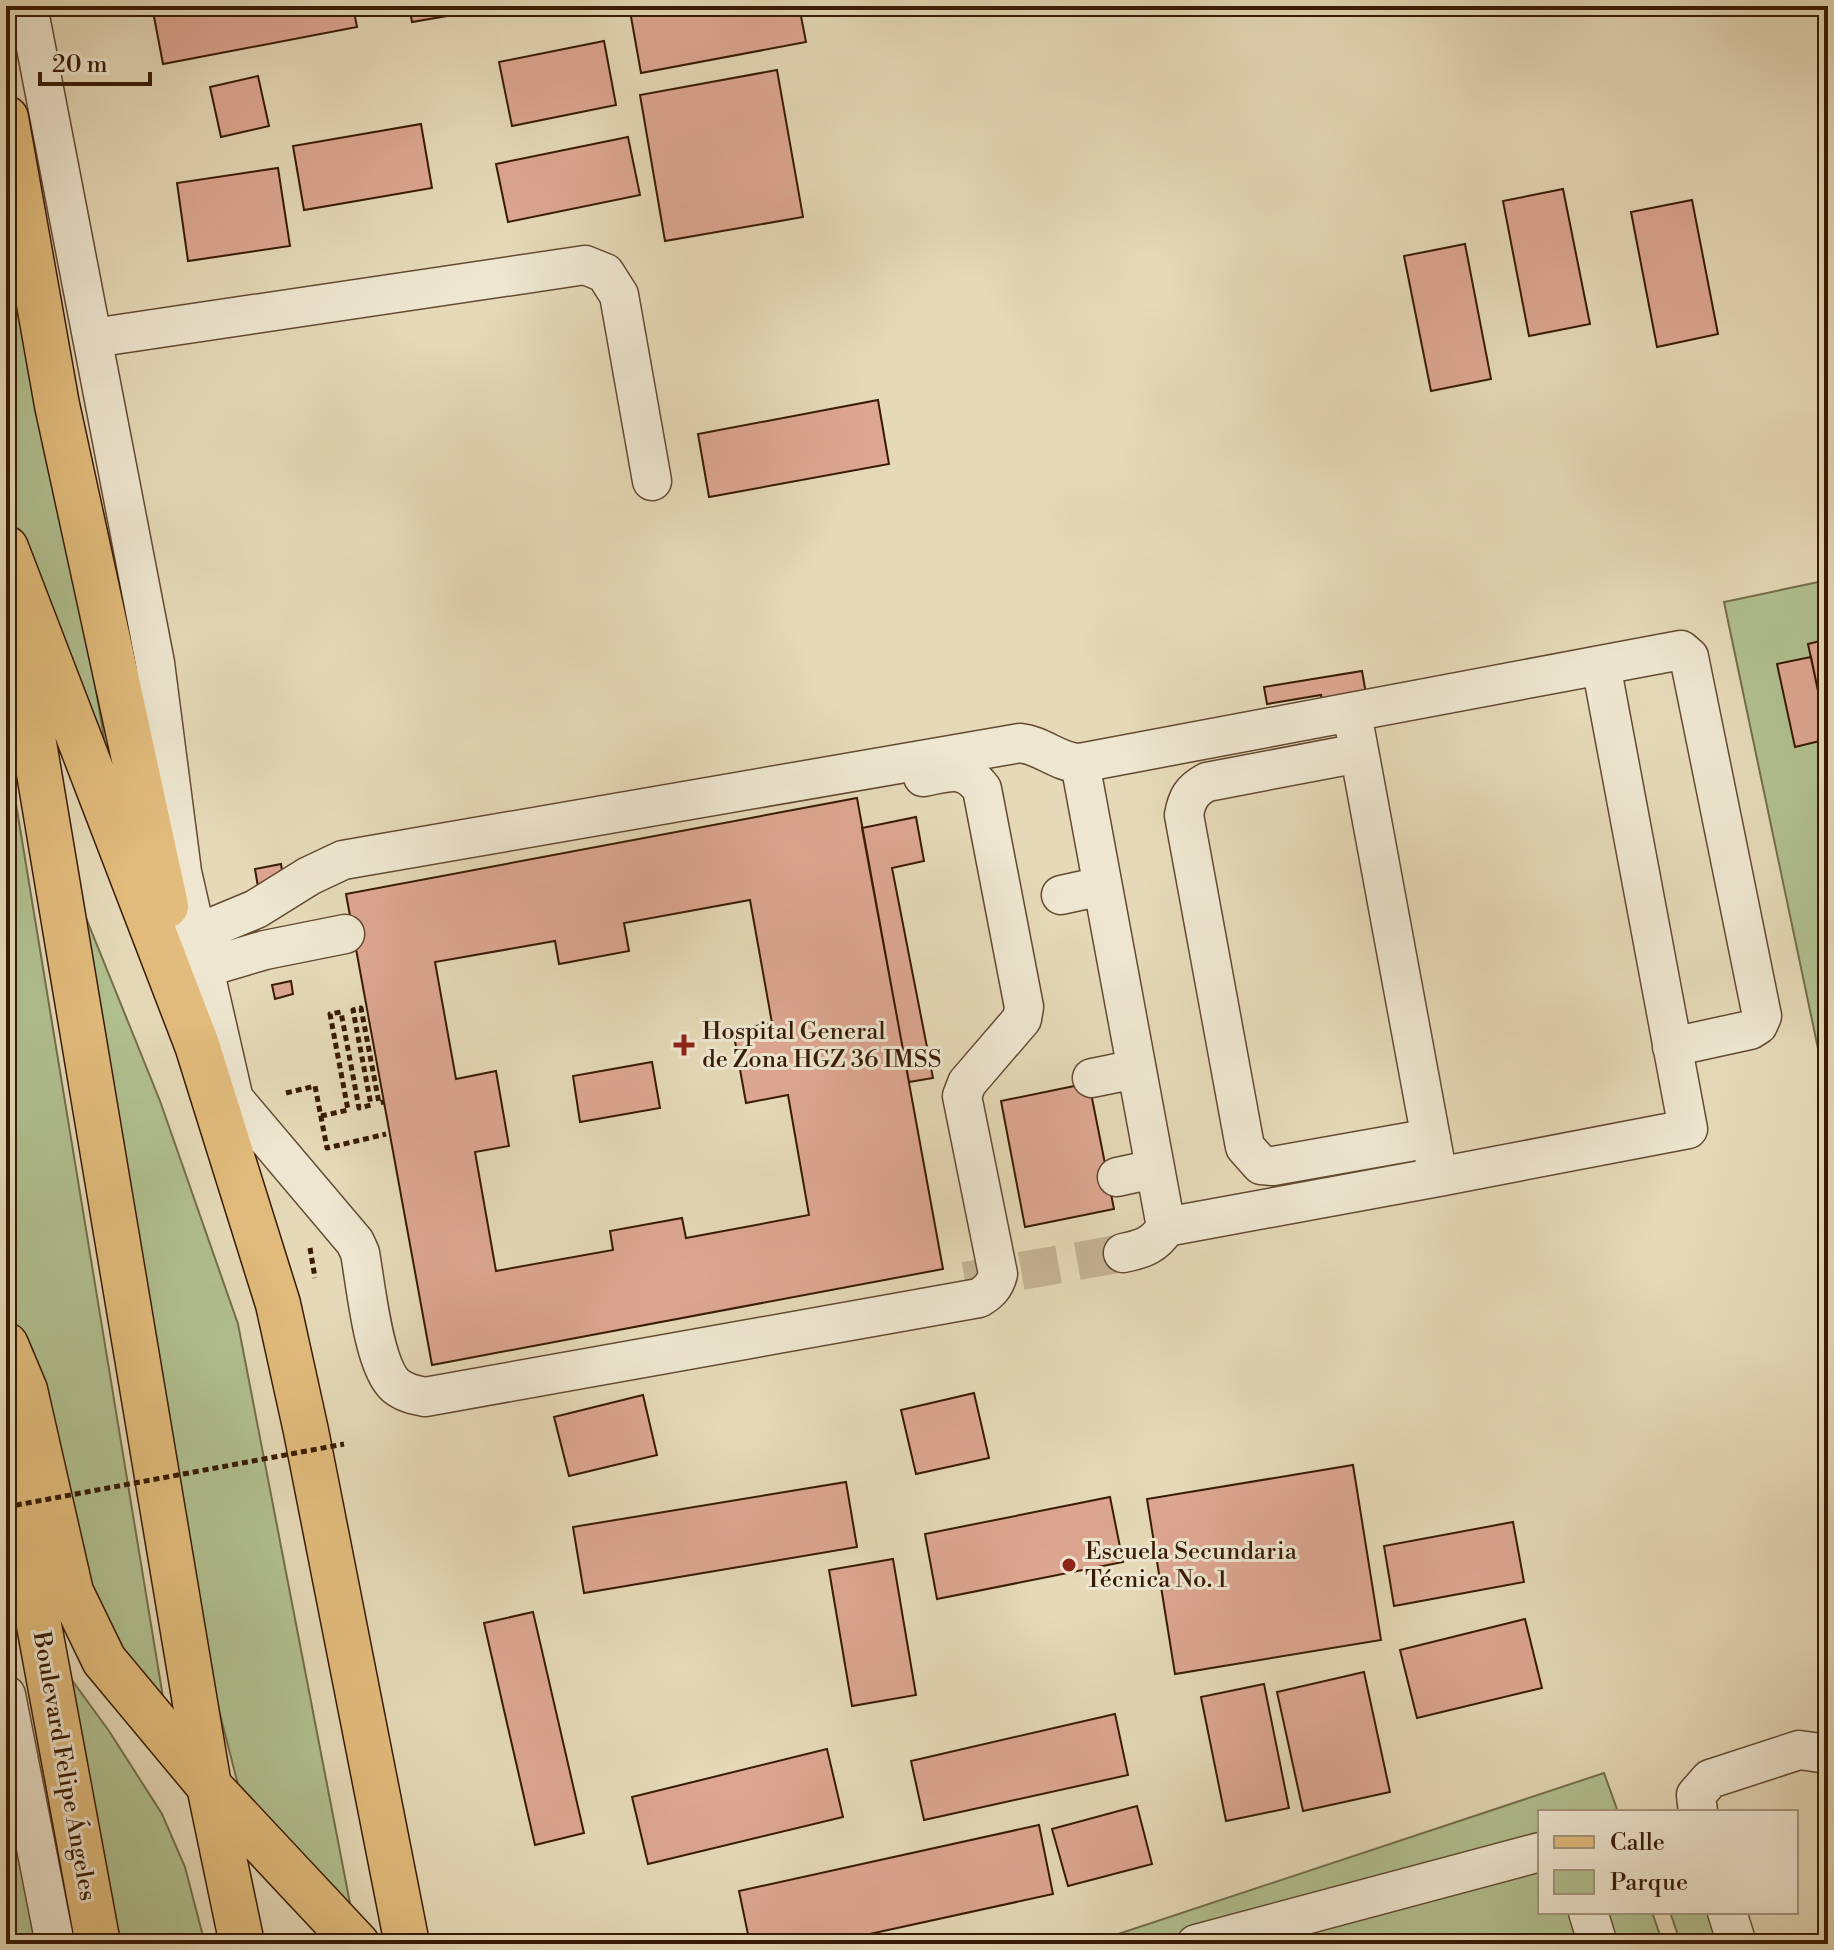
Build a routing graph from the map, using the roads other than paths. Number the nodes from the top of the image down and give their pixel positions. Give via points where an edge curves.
1 (28, 6) edge
2 (6, 118) edge
3 (93, 338) junction
4 (652, 481) dead end
5 (6, 548) edge
6 (6, 579) edge
7 (1601, 665) junction
8 (1352, 713) junction
9 (1359, 753) junction
10 (1080, 763) junction
11 (1102, 886) junction
12 (1061, 895) dead end
13 (270, 900) junction
14 (345, 934) dead end
15 (200, 951) junction
16 (197, 1045) junction
17 (1672, 1047) junction
18 (1136, 1069) junction
19 (1092, 1078) dead end
20 (234, 1099) junction
21 (1431, 1138) junction
22 (1154, 1169) junction
23 (1117, 1177) dead end
24 (1438, 1177) junction
25 (1166, 1227) junction
26 (1123, 1253) tunnel mouth
27 (884, 1296) dead end
28 (278, 1304) junction
29 (6, 1345) edge
30 (456, 1391) junction
31 (6, 1447) edge
32 (6, 1695) edge
33 (1828, 1754) edge
34 (209, 1786) junction
35 (1698, 1810) edge
36 (1538, 1853) edge
37 (1589, 1914) edge
38 (1728, 1914) edge
39 (55, 1944) edge
40 (98, 1944) edge
41 (242, 1944) edge
42 (357, 1944) edge
43 (407, 1944) edge
44 (1196, 1944) edge
45 (1598, 1944) edge
46 (1737, 1944) edge

1 - 3 street
2 - 16 main road via 57,405
3 - 4 street via 585,265 605,273 619,295
3 - 15 street via 155,663 182,872
5 - 16 main road
6 - 34 main road
7 - 8 street
7 - 17 street
7 - 17 street via 1681,650 1689,657 1762,1016 1750,1030
8 - 9 street
8 - 10 street
9 - 21 street
9 - 21 street via 1207,782 1186,801 1184,815 1245,1147 1261,1165 1273,1166
10 - 11 street
10 - 13 street via 1020,743 343,860
11 - 12 street
11 - 18 street
13 - 15 street
13 - 30 street via 289,898 341,875 959,771 982,789 1024,1007 1022,1019 967,1083 962,1096 996,1283 979,1298
14 - 15 street via 265,950
15 - 20 street
16 - 28 main road
17 - 24 street via 1688,1129
18 - 19 street
18 - 22 street
20 - 28 street
20 - 30 street via 355,1242 382,1367 394,1384 425,1397
21 - 24 street
22 - 23 street
22 - 25 street
24 - 25 street
25 - 26 street via 1150,1245
27 - 30 street via 549,1359
28 - 43 main road
29 - 34 main road via 25,1390 71,1592 104,1660
31 - 40 main road, Boulevard Felipe Ángeles
32 - 39 street
33 - 35 street via 1799,1750 1710,1779 1696,1795
34 - 41 main road
34 - 42 main road
36 - 44 street
37 - 45 street
38 - 46 street

